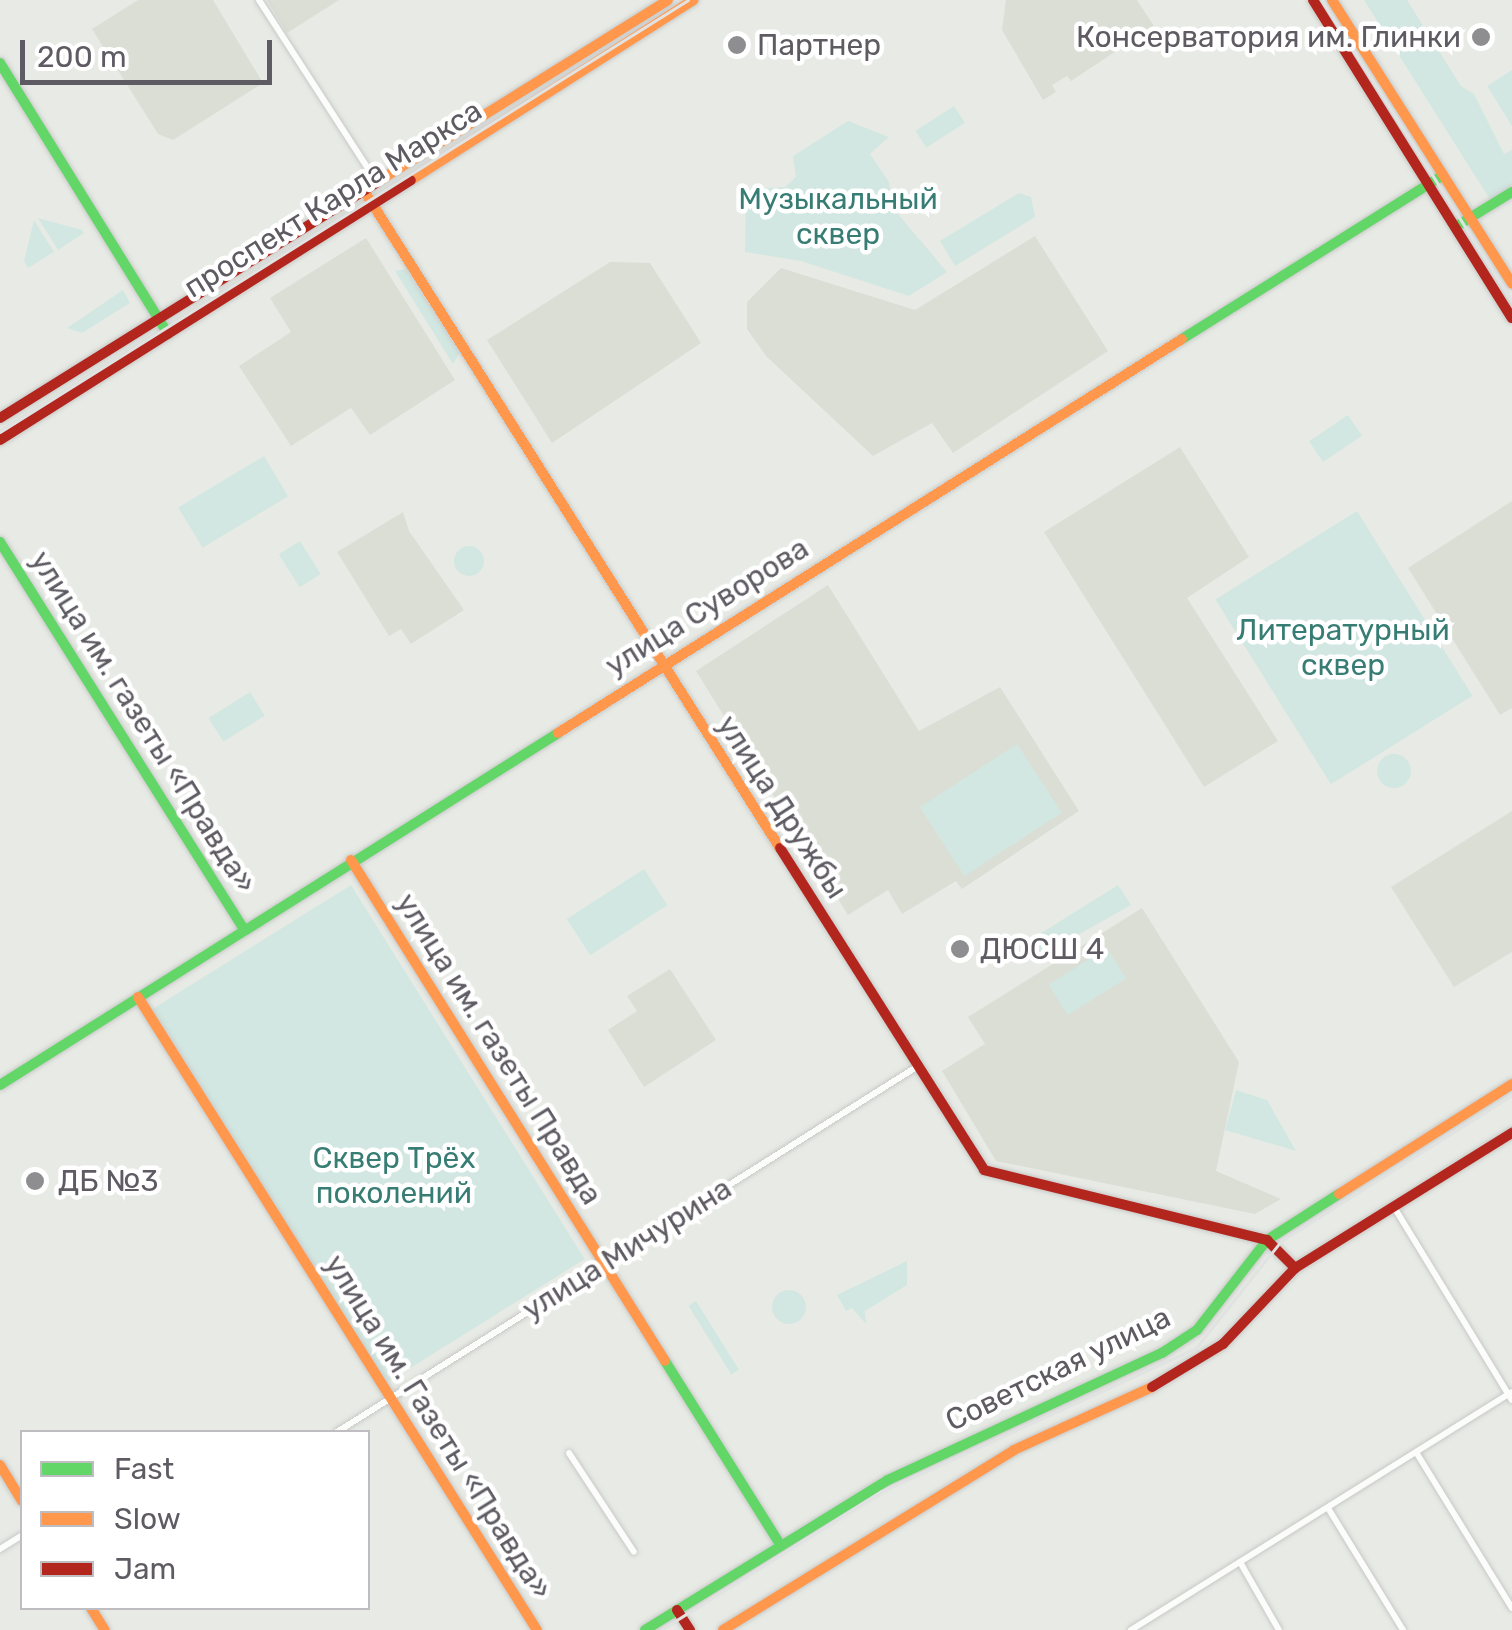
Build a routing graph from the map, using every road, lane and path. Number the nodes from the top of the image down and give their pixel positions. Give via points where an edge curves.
1 (259, 0) edge
2 (668, 0) edge
3 (694, 0) edge
4 (1313, 0) edge
5 (1332, 0) edge
6 (0, 63) edge
7 (1443, 175) junction
8 (376, 181) junction
9 (1428, 184) junction
10 (363, 189) junction
11 (1512, 192) edge
12 (386, 196) junction
13 (373, 205) junction
14 (1470, 218) junction
15 (1455, 228) junction
16 (1512, 284) edge
17 (158, 317) junction
18 (1512, 318) edge
19 (168, 334) junction
20 (0, 418) edge
21 (0, 440) edge
22 (0, 542) edge
23 (661, 665) junction
24 (351, 860) junction
25 (244, 929) junction
26 (138, 997) junction
27 (918, 1066) junction
28 (1512, 1084) edge
29 (0, 1085) edge
30 (1512, 1133) edge
31 (1394, 1207) junction
32 (1267, 1240) junction
33 (605, 1263) junction
34 (1294, 1268) junction
35 (1511, 1395) edge
36 (390, 1399) junction
37 (340, 1430) edge
38 (1416, 1452) junction
39 (569, 1453) dead end
40 (0, 1465) edge
41 (20, 1498) edge
42 (1328, 1508) junction
43 (781, 1546) junction
44 (634, 1552) dead end
45 (1240, 1562) junction
46 (1512, 1608) edge
47 (677, 1610) junction
48 (537, 1630) edge
49 (646, 1630) edge
50 (690, 1630) edge
51 (723, 1630) edge
52 (1131, 1630) edge
53 (1279, 1630) edge
54 (1402, 1630) edge

1 - 8 street
2 - 8 main road, проспект Карла Маркса
3 - 12 main road, проспект Карла Маркса
4 - 9 main road
5 - 7 main road
6 - 17 main road
7 - 9 main road, улица Суворова
7 - 14 main road
8 - 10 main road, проспект Карла Маркса
8 - 12 main road
9 - 15 main road
9 - 23 main road, улица Суворова
10 - 13 main road, улица Дружбы
10 - 17 main road, проспект Карла Маркса
11 - 14 main road
12 - 13 main road, проспект Карла Маркса
13 - 19 main road, проспект Карла Маркса
13 - 23 main road, улица Дружбы
14 - 15 main road
14 - 16 main road
15 - 18 main road
17 - 19 main road
17 - 20 main road, проспект Карла Маркса
19 - 21 main road, проспект Карла Маркса
22 - 25 main road, улица им. газеты «Правда»
23 - 24 main road, улица Суворова
23 - 27 main road, улица Дружбы
24 - 25 main road, улица Суворова
24 - 33 main road, улица им. газеты Правда
25 - 26 main road, улица Суворова
26 - 29 main road, улица Суворова
26 - 36 main road, улица им. Газеты «Правда»
27 - 32 main road, улица Дружбы via 974,1158 994,1176
27 - 33 street, улица Мичурина
28 - 32 main road, Советская улица
30 - 31 main road, Советская улица
31 - 34 main road, Советская улица
31 - 35 street
32 - 34 main road
32 - 43 main road, Советская улица via 1197,1330 1162,1353 888,1480
33 - 36 street, улица Мичурина
33 - 43 main road
34 - 51 main road, Советская улица via 1223,1344 1176,1376 1014,1450
35 - 38 street
36 - 37 street, улица Мичурина
36 - 48 main road, улица им. Газеты «Правда»
38 - 42 street
38 - 46 street
39 - 44 street
40 - 41 main road
42 - 45 street
42 - 54 street
43 - 47 main road, Советская улица
45 - 52 street
45 - 53 street
47 - 49 main road, Советская улица
47 - 50 main road

